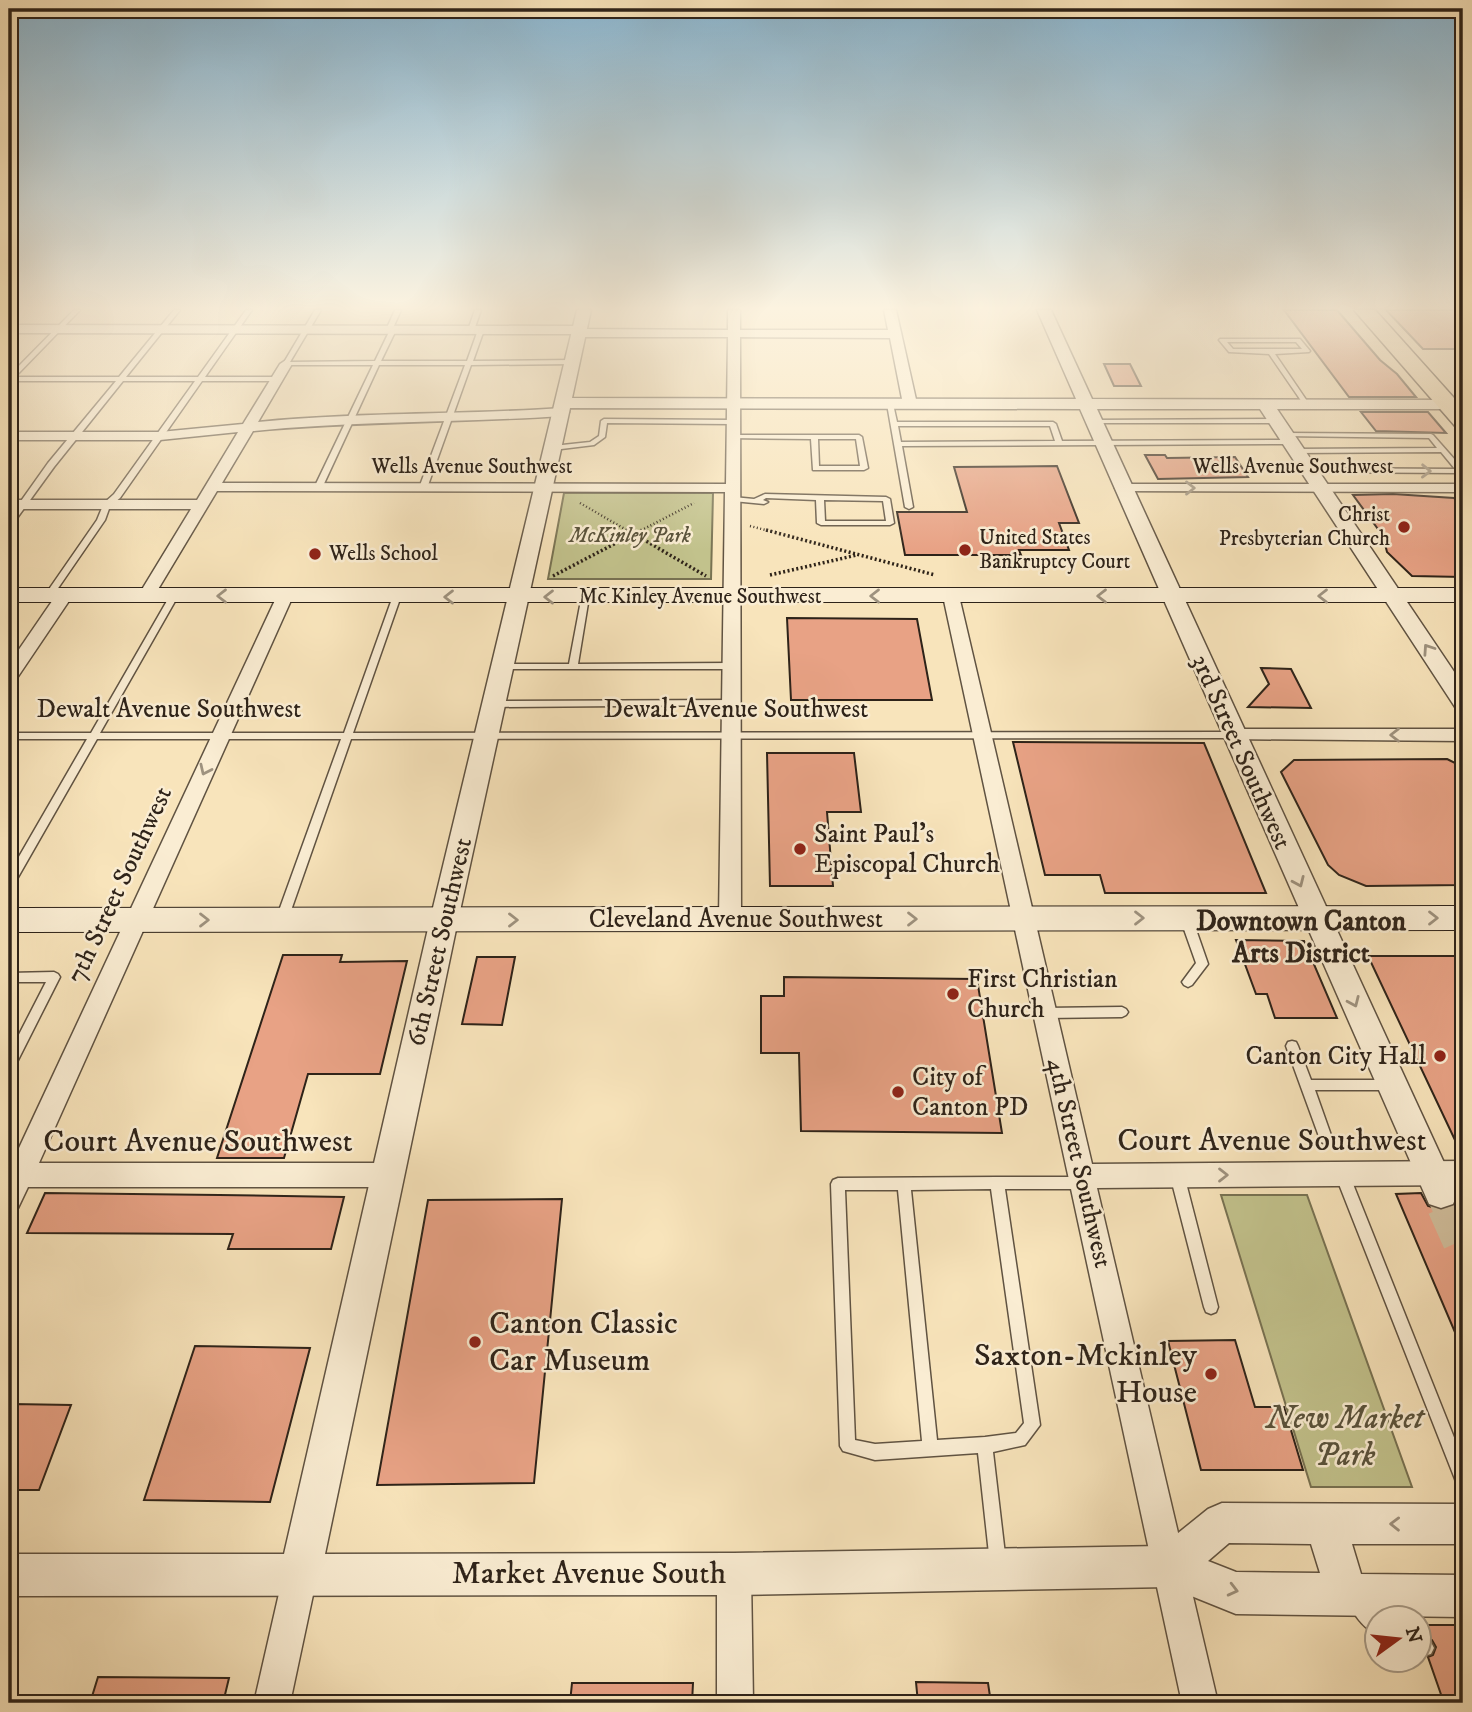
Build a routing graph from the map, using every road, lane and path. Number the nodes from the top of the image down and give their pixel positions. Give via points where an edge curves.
1 (112, 390) edge
2 (192, 390) edge
3 (270, 390) edge
4 (366, 390) edge
5 (458, 390) edge
6 (567, 390) edge
7 (732, 390) edge
8 (907, 390) edge
9 (1079, 390) edge
10 (1297, 390) edge
11 (1435, 390) edge
12 (1085, 403) junction
13 (732, 404) junction
14 (890, 404) junction
15 (910, 404) junction
16 (1265, 404) junction
17 (1306, 404) junction
18 (1448, 404) junction
19 (563, 407) junction
20 (449, 418) junction
21 (352, 419) junction
22 (1463, 421) edge
23 (1093, 422) junction
24 (894, 424) junction
25 (248, 427) junction
26 (732, 429) junction
27 (9, 436) edge
28 (75, 436) junction
29 (160, 436) junction
30 (814, 437) junction
31 (1287, 437) junction
32 (1102, 443) junction
33 (898, 444) junction
34 (1060, 444) junction
35 (553, 448) junction
36 (1443, 450) junction
37 (1309, 470) junction
38 (1462, 472) edge
39 (211, 487) junction
40 (318, 488) junction
41 (424, 488) junction
42 (1122, 488) junction
43 (1321, 488) junction
44 (1463, 488) edge
45 (543, 490) junction
46 (727, 492) junction
47 (820, 499) junction
48 (201, 504) junction
49 (15, 505) edge
50 (107, 505) junction
51 (909, 507) dead end
52 (733, 522) junction
53 (9, 523) edge
54 (634, 534) junction
55 (857, 555) junction
56 (520, 588) junction
57 (732, 588) junction
58 (9, 595) edge
59 (57, 595) junction
60 (1392, 595) junction
61 (1463, 595) edge
62 (146, 596) junction
63 (174, 596) junction
64 (285, 596) junction
65 (397, 596) junction
66 (951, 596) junction
67 (1171, 596) junction
68 (584, 597) junction
69 (732, 666) junction
70 (502, 667) junction
71 (573, 667) junction
72 (9, 677) edge
73 (1463, 702) edge
74 (732, 703) junction
75 (493, 704) junction
76 (982, 735) junction
77 (1233, 735) junction
78 (1463, 735) edge
79 (9, 736) edge
80 (92, 736) junction
81 (221, 736) junction
82 (347, 736) junction
83 (486, 736) junction
84 (732, 736) junction
85 (9, 883) edge
86 (1186, 918) junction
87 (1316, 918) junction
88 (1463, 918) edge
89 (282, 919) junction
90 (730, 919) junction
91 (1024, 919) junction
92 (136, 920) junction
93 (444, 920) junction
94 (10, 922) edge
95 (9, 977) edge
96 (1188, 982) dead end
97 (1122, 1012) dead end
98 (1045, 1013) junction
99 (1292, 1046) dead end
100 (9, 1066) edge
101 (1307, 1085) junction
102 (1391, 1085) junction
103 (1326, 1138) dead end
104 (1342, 1174) junction
105 (14, 1175) edge
106 (388, 1175) junction
107 (1177, 1175) junction
108 (1082, 1180) junction
109 (1445, 1180) edge
110 (998, 1183) junction
111 (904, 1184) junction
112 (9, 1199) edge
113 (1211, 1307) dead end
114 (985, 1445) junction
115 (930, 1448) junction
116 (1463, 1479) edge
117 (1325, 1523) junction
118 (1463, 1524) edge
119 (1170, 1566) junction
120 (999, 1569) junction
121 (734, 1574) junction
122 (9, 1575) edge
123 (300, 1576) junction
124 (1348, 1594) junction
125 (1463, 1596) edge
126 (1364, 1612) edge
127 (272, 1703) edge
128 (735, 1703) edge
129 (1200, 1703) edge

1 - 28 lane
2 - 29 lane
3 - 25 street
4 - 21 lane
5 - 20 lane
6 - 19 street, 6th Street Southwest
7 - 13 street
8 - 15 street
9 - 12 street, 3rd Street Southwest
10 - 17 lane
11 - 18 main road
12 - 15 street
12 - 16 street
12 - 23 street, 3rd Street Southwest
13 - 14 street
13 - 19 street
13 - 26 street
14 - 15 street
14 - 24 lane
16 - 17 street
16 - 31 street
17 - 18 street
18 - 22 main road
19 - 20 street
19 - 35 street, 6th Street Southwest
20 - 21 street
20 - 41 lane
21 - 25 street
21 - 40 lane
23 - 31 lane
23 - 32 street, 3rd Street Southwest
24 - 33 lane
24 - 34 lane via 1053,424
25 - 29 street
25 - 39 street
26 - 30 lane
26 - 35 lane via 604,421 602,437 592,444
26 - 46 street
27 - 28 street
28 - 29 street
28 - 49 lane
29 - 50 lane
30 - 30 lane via 859,437 864,468 816,468
31 - 32 lane
31 - 36 lane
31 - 36 lane via 1431,436
31 - 37 street
32 - 34 lane
32 - 42 street, 3rd Street Southwest
33 - 34 lane
33 - 51 lane
35 - 45 street, 6th Street Southwest
36 - 38 lane
37 -> 38 lane
37 - 43 street
39 - 40 street, Wells Avenue Southwest
39 - 48 street
40 - 41 street, Wells Avenue Southwest
41 - 45 street, Wells Avenue Southwest
42 -> 43 street, Wells Avenue Southwest
42 - 67 street, 3rd Street Southwest
43 - 44 street, Wells Avenue Southwest
43 - 60 street
45 - 46 street, Wells Avenue Southwest
45 - 54 path via 562,492
45 - 56 street, 6th Street Southwest
46 - 47 lane via 765,502
46 - 52 street
46 - 54 path via 716,492
47 - 47 lane via 821,523 890,523 886,499
48 - 50 street
48 - 62 street
49 - 50 street
49 - 53 lane
50 - 59 lane
52 - 55 path
52 - 57 street
54 - 56 path via 548,579
54 - 57 path
55 - 57 path
55 - 66 path via 948,579
56 -> 65 main road, Mc Kinley Avenue Southwest
68 -> 56 main road, Mc Kinley Avenue Southwest
56 - 70 street, 6th Street Southwest
66 -> 57 main road, Mc Kinley Avenue Southwest
57 - 68 main road, Mc Kinley Avenue Southwest
57 - 69 street
58 - 59 main road, Mc Kinley Avenue Southwest
59 - 62 main road, Mc Kinley Avenue Southwest
59 - 72 street
60 - 61 main road, Mc Kinley Avenue Southwest
60 -> 67 main road, Mc Kinley Avenue Southwest
73 -> 60 street
62 - 63 main road, Mc Kinley Avenue Southwest
64 -> 63 main road, Mc Kinley Avenue Southwest
63 - 80 lane
64 - 65 main road, Mc Kinley Avenue Southwest
64 - 81 street, 7th Street Southwest
65 - 82 lane
67 -> 66 main road, Mc Kinley Avenue Southwest
66 - 76 street, 4th Street Southwest
67 - 77 street, 3rd Street Southwest
68 - 71 lane
69 - 71 lane
69 - 74 street
70 - 71 lane
70 - 75 street, 6th Street Southwest
74 - 75 lane
74 - 84 street
75 - 83 street, 6th Street Southwest
76 - 77 lane, Dewalt Avenue Southwest
76 - 84 lane, Dewalt Avenue Southwest
76 - 91 street, 4th Street Southwest
78 -> 77 street, Dewalt Avenue Southwest
77 -> 87 street, 3rd Street Southwest
79 - 80 lane, Dewalt Avenue Southwest
80 - 81 lane, Dewalt Avenue Southwest
80 - 85 lane
81 - 82 lane, Dewalt Avenue Southwest
81 -> 92 street, 7th Street Southwest
82 - 83 lane, Dewalt Avenue Southwest
82 - 89 lane
83 - 84 lane, Dewalt Avenue Southwest
83 - 93 street, 6th Street Southwest
84 - 90 street
86 - 87 main road, Cleveland Avenue Southwest
91 -> 86 main road, Cleveland Avenue Southwest
86 - 96 lane via 1202,964
87 -> 88 main road, Cleveland Avenue Southwest
87 -> 102 street, 3rd Street Southwest
92 -> 89 main road, Cleveland Avenue Southwest
89 - 93 main road, Cleveland Avenue Southwest
90 -> 91 main road, Cleveland Avenue Southwest
93 -> 90 main road, Cleveland Avenue Southwest
91 - 98 street, 4th Street Southwest
92 - 94 main road, Cleveland Avenue Southwest
92 - 105 street, 7th Street Southwest
93 - 106 street, 6th Street Southwest
95 - 100 lane via 54,977
97 - 98 lane
98 - 108 street, 4th Street Southwest
99 - 101 lane
101 - 102 lane
101 - 103 lane
102 - 109 street, 3rd Street Southwest
107 -> 104 street, Court Avenue Southwest
104 - 109 street, Court Avenue Southwest
104 - 116 lane
105 - 106 street, Court Avenue Southwest
105 - 112 street, 7th Street Southwest
106 - 123 street, 6th Street Southwest
107 - 108 street, Court Avenue Southwest
107 - 113 lane
108 - 110 lane
108 - 119 street, 4th Street Southwest
110 - 111 lane
110 - 114 lane via 1032,1425 1020,1440
111 - 115 lane
111 - 115 lane via 838,1185 848,1446 875,1452
114 - 115 lane
114 - 120 lane
118 -> 117 street
117 - 119 street via 1222,1523
117 - 124 street
119 - 120 street, Market Avenue South
119 -> 124 street, Market Avenue South via 1236,1593
119 - 129 street, 4th Street Southwest
120 - 121 street, Market Avenue South
121 - 123 street, Market Avenue South
121 - 128 street
122 - 123 street, Market Avenue South
123 - 127 street
124 - 125 street, Market Avenue South
124 - 126 lane

